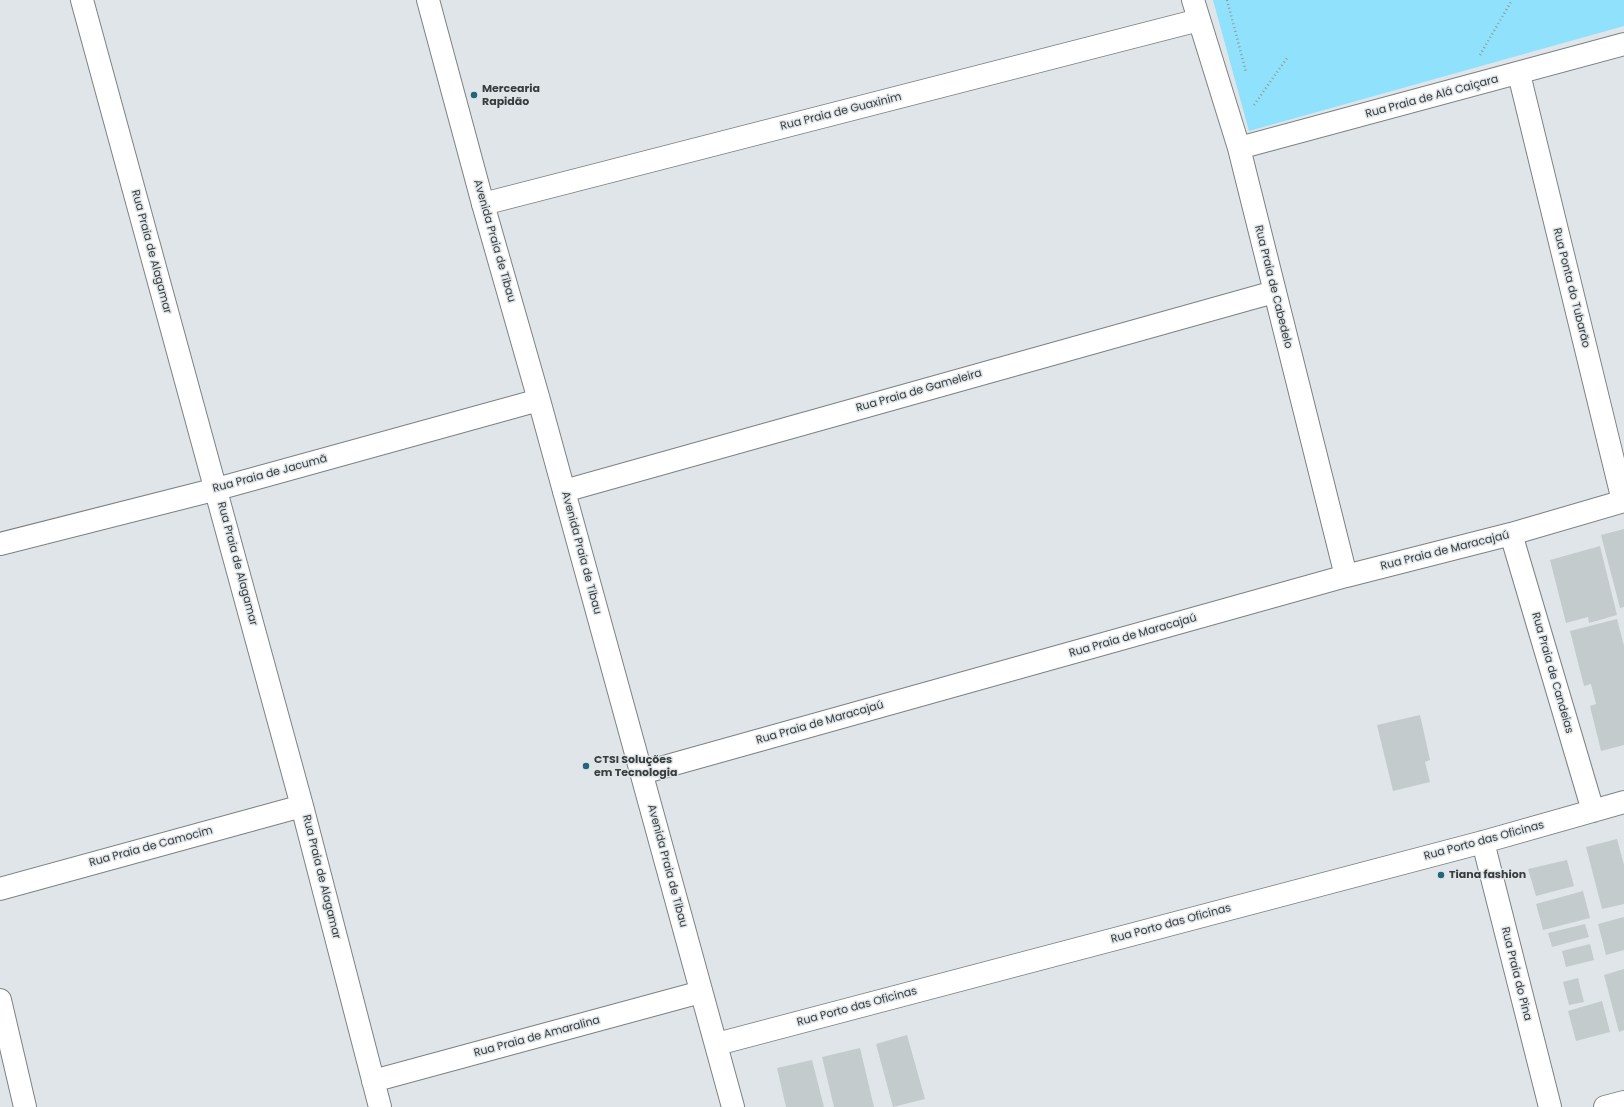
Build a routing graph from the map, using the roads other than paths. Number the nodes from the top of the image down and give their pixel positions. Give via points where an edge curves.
1 (82, 0) edge
2 (428, 0) edge
3 (1193, 0) edge
4 (1199, 20) junction
5 (1624, 44) edge
6 (1519, 74) junction
7 (1239, 148) junction
8 (483, 204) junction
9 (1274, 292) junction
10 (539, 400) junction
11 (216, 489) junction
12 (564, 491) junction
13 (1624, 501) edge
14 (1511, 534) junction
15 (0, 544) edge
16 (1346, 576) junction
17 (642, 773) junction
18 (1624, 802) edge
19 (302, 806) junction
20 (1592, 811) junction
21 (1483, 842) junction
22 (0, 889) edge
23 (701, 992) junction
24 (0, 1000) edge
25 (717, 1044) junction
26 (373, 1081) junction
27 (1624, 1102) edge
28 (25, 1107) edge
29 (380, 1107) edge
30 (733, 1107) edge
31 (1550, 1107) edge
32 (1605, 1107) edge

1 - 11 street, Rua Praia de Alagamar
2 - 8 street, Avenida Praia de Tibau
3 - 4 street, Rua Praia de Cabedelo
4 - 7 street, Rua Praia de Cabedelo
4 - 8 street, Rua Praia de Guaxinim
5 - 6 street, Rua Praia de Alá Caiçara
6 - 7 street, Rua Praia de Alá Caiçara
6 - 13 street, Rua Ponta do Tubarão
7 - 9 street, Rua Praia de Cabedelo
8 - 10 street, Avenida Praia de Tibau
9 - 12 street, Rua Praia de Gameleira
9 - 16 street, Rua Praia de Cabedelo
10 - 11 street, Rua Praia de Jacumã
10 - 12 street, Avenida Praia de Tibau
11 - 15 street, Rua Praia de Jacumã
11 - 19 street, Rua Praia de Alagamar
12 - 17 street, Avenida Praia de Tibau
13 - 14 street, Rua Praia de Maracajaú
14 - 16 street, Rua Praia de Maracajaú
14 - 20 street, Rua Praia de Candeias
16 - 17 street, Rua Praia de Maracajaú
17 - 23 street, Avenida Praia de Tibau
18 - 20 street, Rua Porto das Oficinas
19 - 22 street, Rua Praia de Camocim
19 - 26 street, Rua Praia de Alagamar
20 - 21 street, Rua Porto das Oficinas
21 - 25 street, Rua Porto das Oficinas
21 - 31 street, Rua Praia do Pina
23 - 25 street, Avenida Praia de Tibau
23 - 26 street, Rua Praia de Amaralina
24 - 28 street
25 - 30 street, Avenida Praia de Tibau
26 - 29 street, Rua Praia de Alagamar
27 - 32 street

